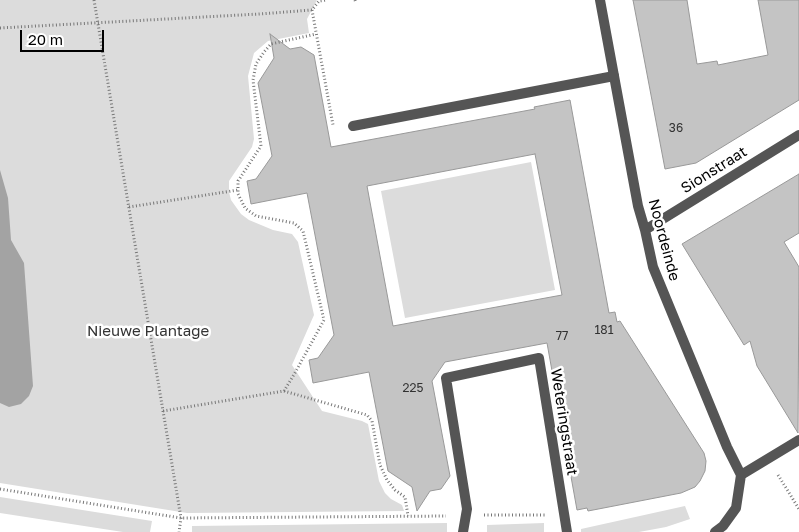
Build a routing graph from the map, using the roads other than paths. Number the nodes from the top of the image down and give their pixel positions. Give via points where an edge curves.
1 (600, 0) edge
2 (614, 76) junction
3 (353, 126) road end
4 (799, 135) edge
5 (645, 230) junction
6 (799, 440) edge
7 (741, 475) junction
8 (463, 532) edge
9 (567, 532) edge
10 (715, 532) edge

1 - 2 street, Noordeinde
2 - 3 street
2 - 5 street, Noordeinde
4 - 5 street, Sionstraat
5 - 7 street, Noordeinde via 653,267
6 - 7 street
7 - 10 street via 736,508
8 - 9 street, Weteringstraat via 467,509 446,378 539,358

